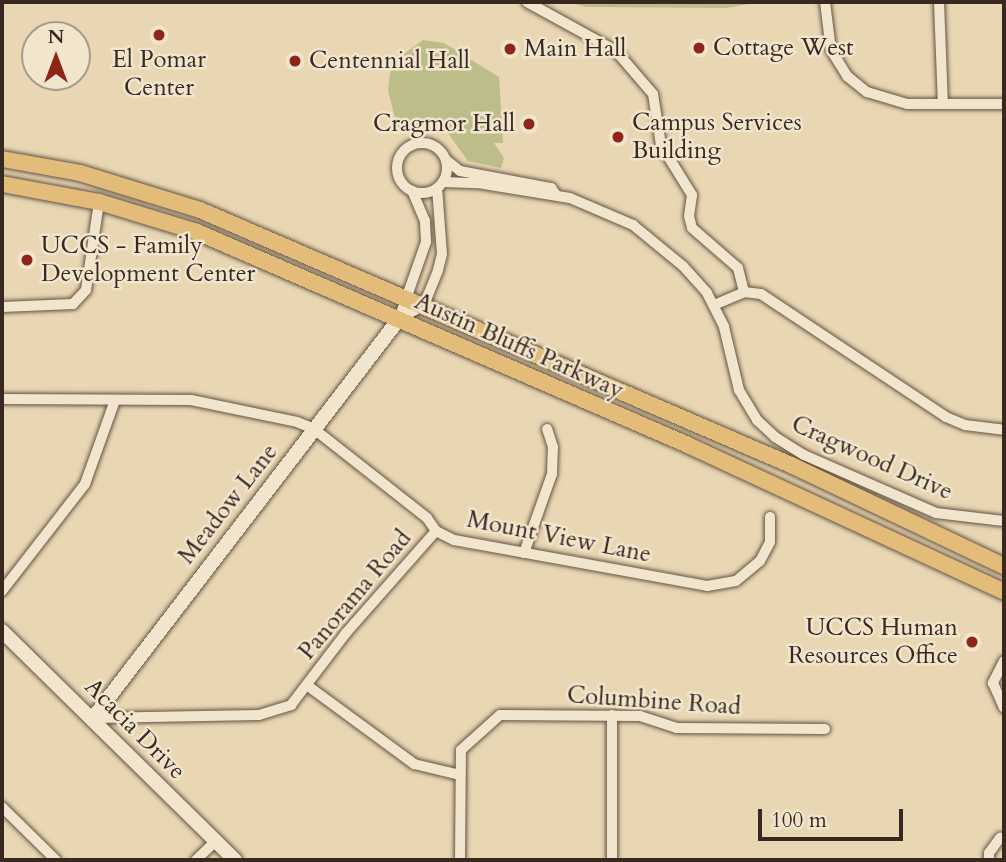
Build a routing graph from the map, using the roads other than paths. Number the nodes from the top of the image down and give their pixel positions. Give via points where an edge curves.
1 (527, 2) edge
2 (825, 2) edge
3 (939, 2) edge
4 (943, 104) junction
5 (1004, 104) edge
6 (2, 159) edge
7 (446, 160) junction
8 (2, 184) edge
9 (440, 185) junction
10 (412, 191) junction
11 (556, 195) junction
12 (99, 202) junction
13 (744, 292) junction
14 (405, 297) junction
15 (424, 305) junction
16 (714, 305) junction
17 (2, 307) edge
18 (399, 319) junction
19 (2, 399) edge
20 (115, 400) junction
21 (314, 429) junction
22 (547, 429) dead end
23 (1004, 430) edge
24 (770, 517) dead end
25 (1004, 521) edge
26 (436, 531) junction
27 (524, 553) junction
28 (1004, 566) edge
29 (2, 591) edge
30 (1004, 592) edge
31 (2, 631) edge
32 (1004, 661) edge
33 (308, 686) junction
34 (1004, 708) edge
35 (612, 715) junction
36 (93, 718) junction
37 (825, 729) dead end
38 (460, 775) junction
39 (2, 807) edge
40 (1000, 838) dead end
41 (216, 841) junction
42 (56, 860) edge
43 (196, 860) edge
44 (235, 860) edge
45 (460, 860) edge
46 (612, 860) edge
47 (989, 860) edge

1 - 13 street via 616,51 653,94 660,145 692,195 692,228 738,268
2 - 4 street via 828,40 840,67 855,85 893,102
3 - 4 street
4 - 5 street
6 - 14 main road, Austin Bluffs Parkway via 60,168 159,195
7 - 9 street
7 - 10 street via 427,144 403,152 397,175
7 - 11 street, Cragwood Drive via 460,171 551,188
8 - 12 main road, Austin Bluffs Parkway
9 - 10 street
9 - 11 street, Cragwood Drive via 478,183
9 - 15 street via 442,254
10 - 14 street, Meadow Lane via 425,220 426,243
11 - 16 street, Cragwood Drive via 597,206 633,225 683,266
12 - 17 street via 86,290 73,304
12 - 18 main road, Austin Bluffs Parkway via 197,232
13 - 16 street
13 - 23 street via 776,302 835,346 957,422
14 - 15 main road, Austin Bluffs Parkway
14 - 18 street, Meadow Lane
15 - 18 street, Meadow Lane
15 - 28 main road, Austin Bluffs Parkway via 779,460
16 - 25 street, Cragwood Drive via 739,390 757,420 775,437 804,455 936,513
18 - 21 street, Meadow Lane
18 - 30 main road, Austin Bluffs Parkway via 847,516
19 - 20 street, Mount View Lane
20 - 21 street, Mount View Lane via 191,400
20 - 29 street via 85,484
21 - 26 street, Mount View Lane via 427,518
21 - 36 street, Meadow Lane
22 - 27 street via 553,447 552,474
24 - 27 street, Mount View Lane via 770,542 760,562 722,586
26 - 27 street, Mount View Lane via 454,540
26 - 33 street, Panorama Road via 346,633
31 - 36 street, Acacia Drive
32 - 34 street via 993,683
33 - 36 street via 291,705 272,713
33 - 38 street via 414,764
35 - 37 street, Columbine Road via 640,716 676,728
35 - 38 street, Columbine Road via 500,715 461,750
35 - 46 street
36 - 41 street, Acacia Drive
38 - 45 street, Columbine Road
39 - 42 street
40 - 47 street
41 - 43 street
41 - 44 street, Acacia Drive

